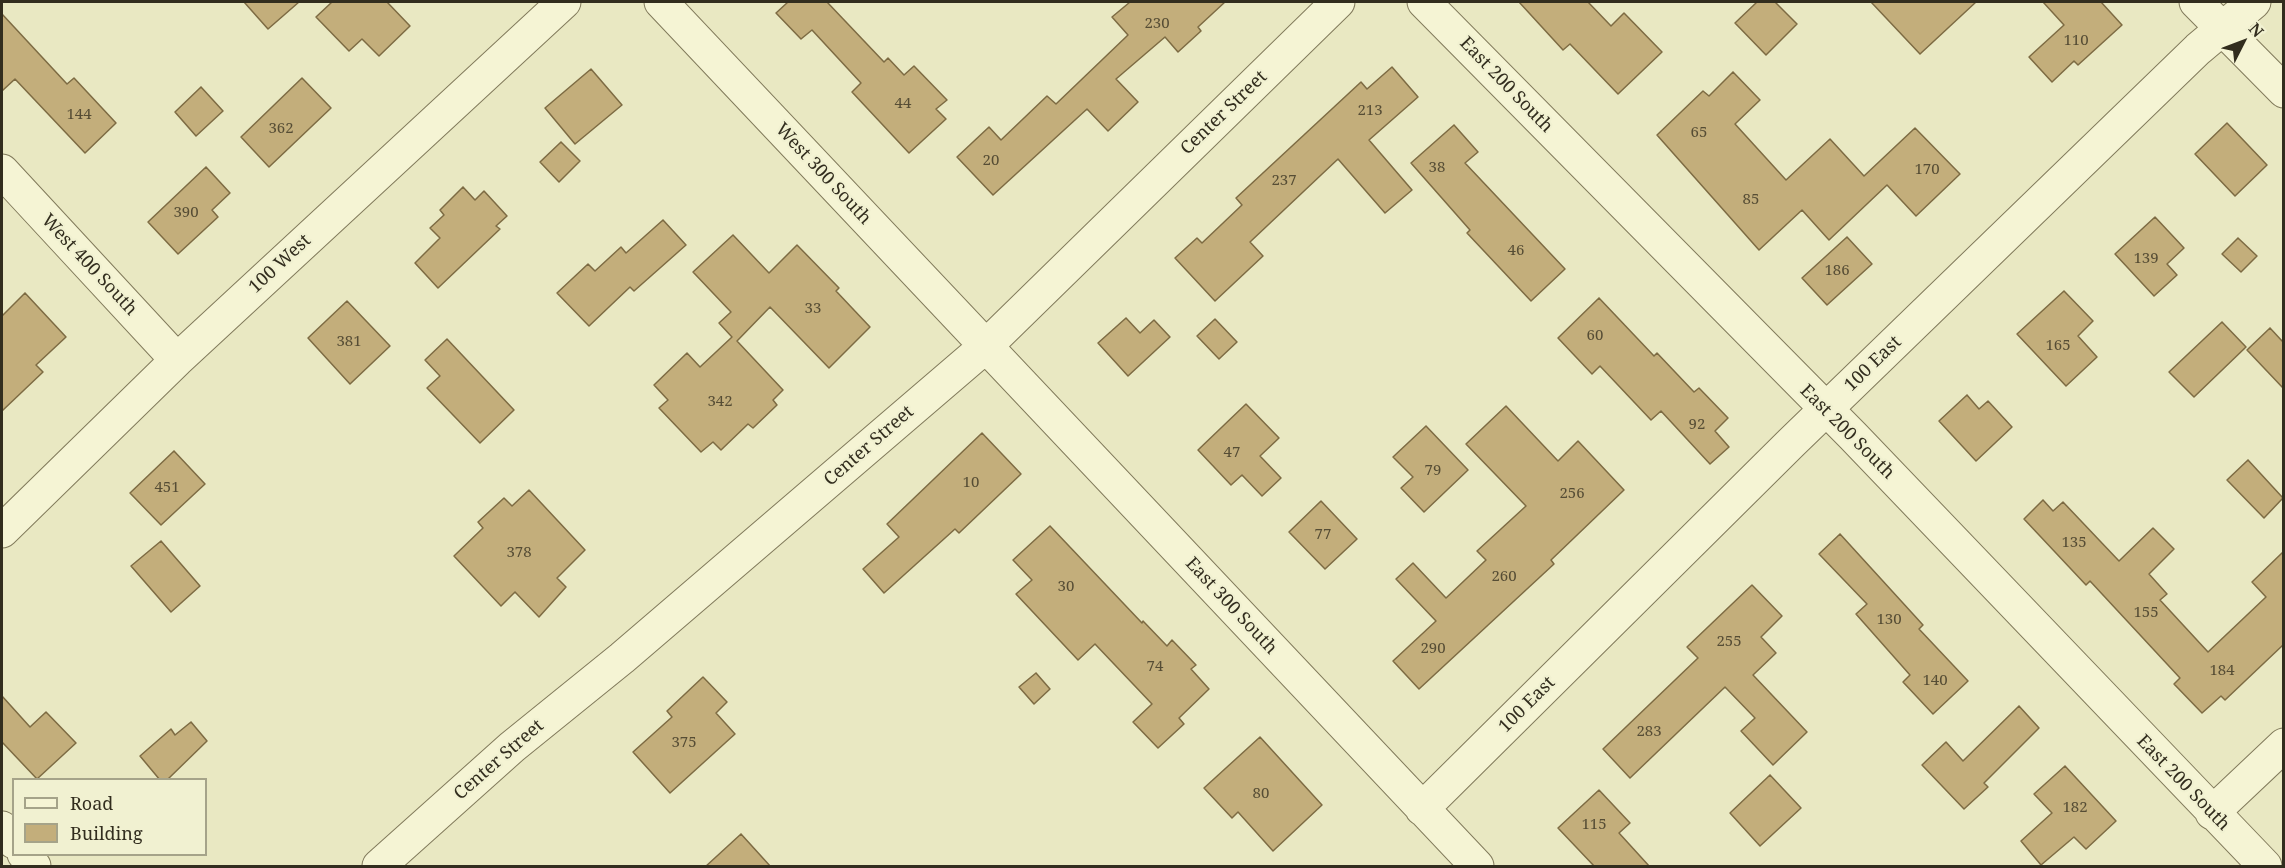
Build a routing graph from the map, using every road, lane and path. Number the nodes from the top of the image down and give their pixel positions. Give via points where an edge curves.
1 (564, 2) edge
2 (661, 2) edge
3 (1338, 2) edge
4 (1424, 2) edge
5 (2196, 2) edge
6 (2253, 2) edge
7 (2222, 28) junction
8 (2283, 91) edge
9 (2, 171) edge
10 (986, 346) junction
11 (177, 360) junction
12 (1826, 410) junction
13 (2, 531) edge
14 (2283, 745) edge
15 (1422, 809) junction
16 (2212, 813) junction
17 (2, 828) edge
18 (12, 840) edge
19 (379, 867) edge
20 (1477, 867) edge
21 (2265, 867) edge

1 - 11 street, 100 West
2 - 10 street, West 300 South
3 - 10 street, Center Street
4 - 12 street, East 200 South
5 - 7 street
6 - 7 street, 100 East
7 - 8 street
7 - 12 street, 100 East
9 - 11 street, West 400 South
10 - 15 street, East 300 South
10 - 19 street, Center Street via 622,658 512,747
11 - 13 street, 100 West
12 - 15 street, 100 East
12 - 16 street, East 200 South
14 - 16 street
15 - 20 street, East 300 South
16 - 21 street, East 200 South
17 - 18 street

